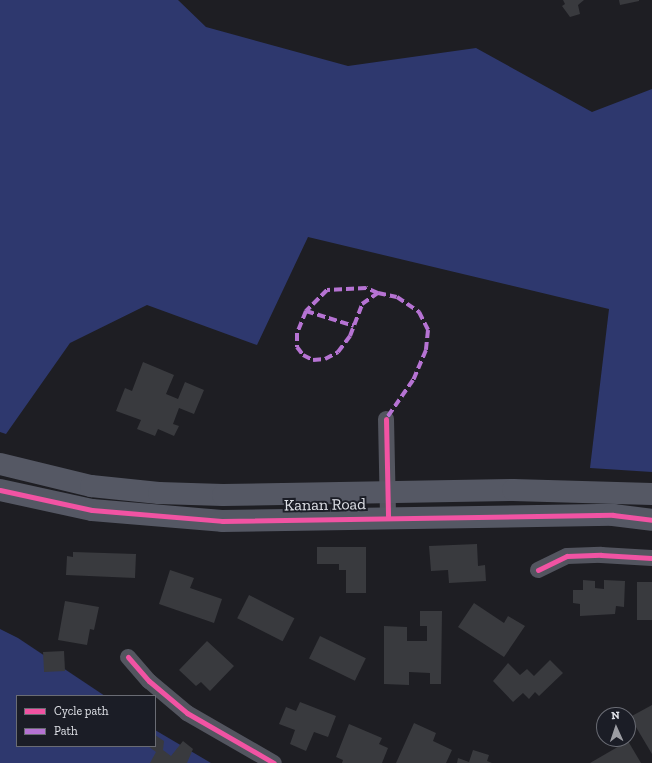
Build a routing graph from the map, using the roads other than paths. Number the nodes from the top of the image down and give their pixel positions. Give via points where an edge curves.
1 (386, 419) dead end
2 (0, 464) edge
3 (0, 490) edge
4 (386, 493) junction
5 (652, 494) edge
6 (388, 517) junction
7 (652, 520) edge
8 (652, 558) edge
9 (538, 570) dead end
10 (128, 657) dead end
11 (274, 763) edge

1 - 4 street
2 - 4 main road, Kanan Road via 91,486 159,493
3 - 6 main road, Kanan Road via 92,510 157,517 222,520
4 - 5 main road, Kanan Road via 513,490
4 - 6 street
6 - 7 main road, Kanan Road via 613,515
8 - 9 street via 567,556
10 - 11 street via 149,681 187,713

